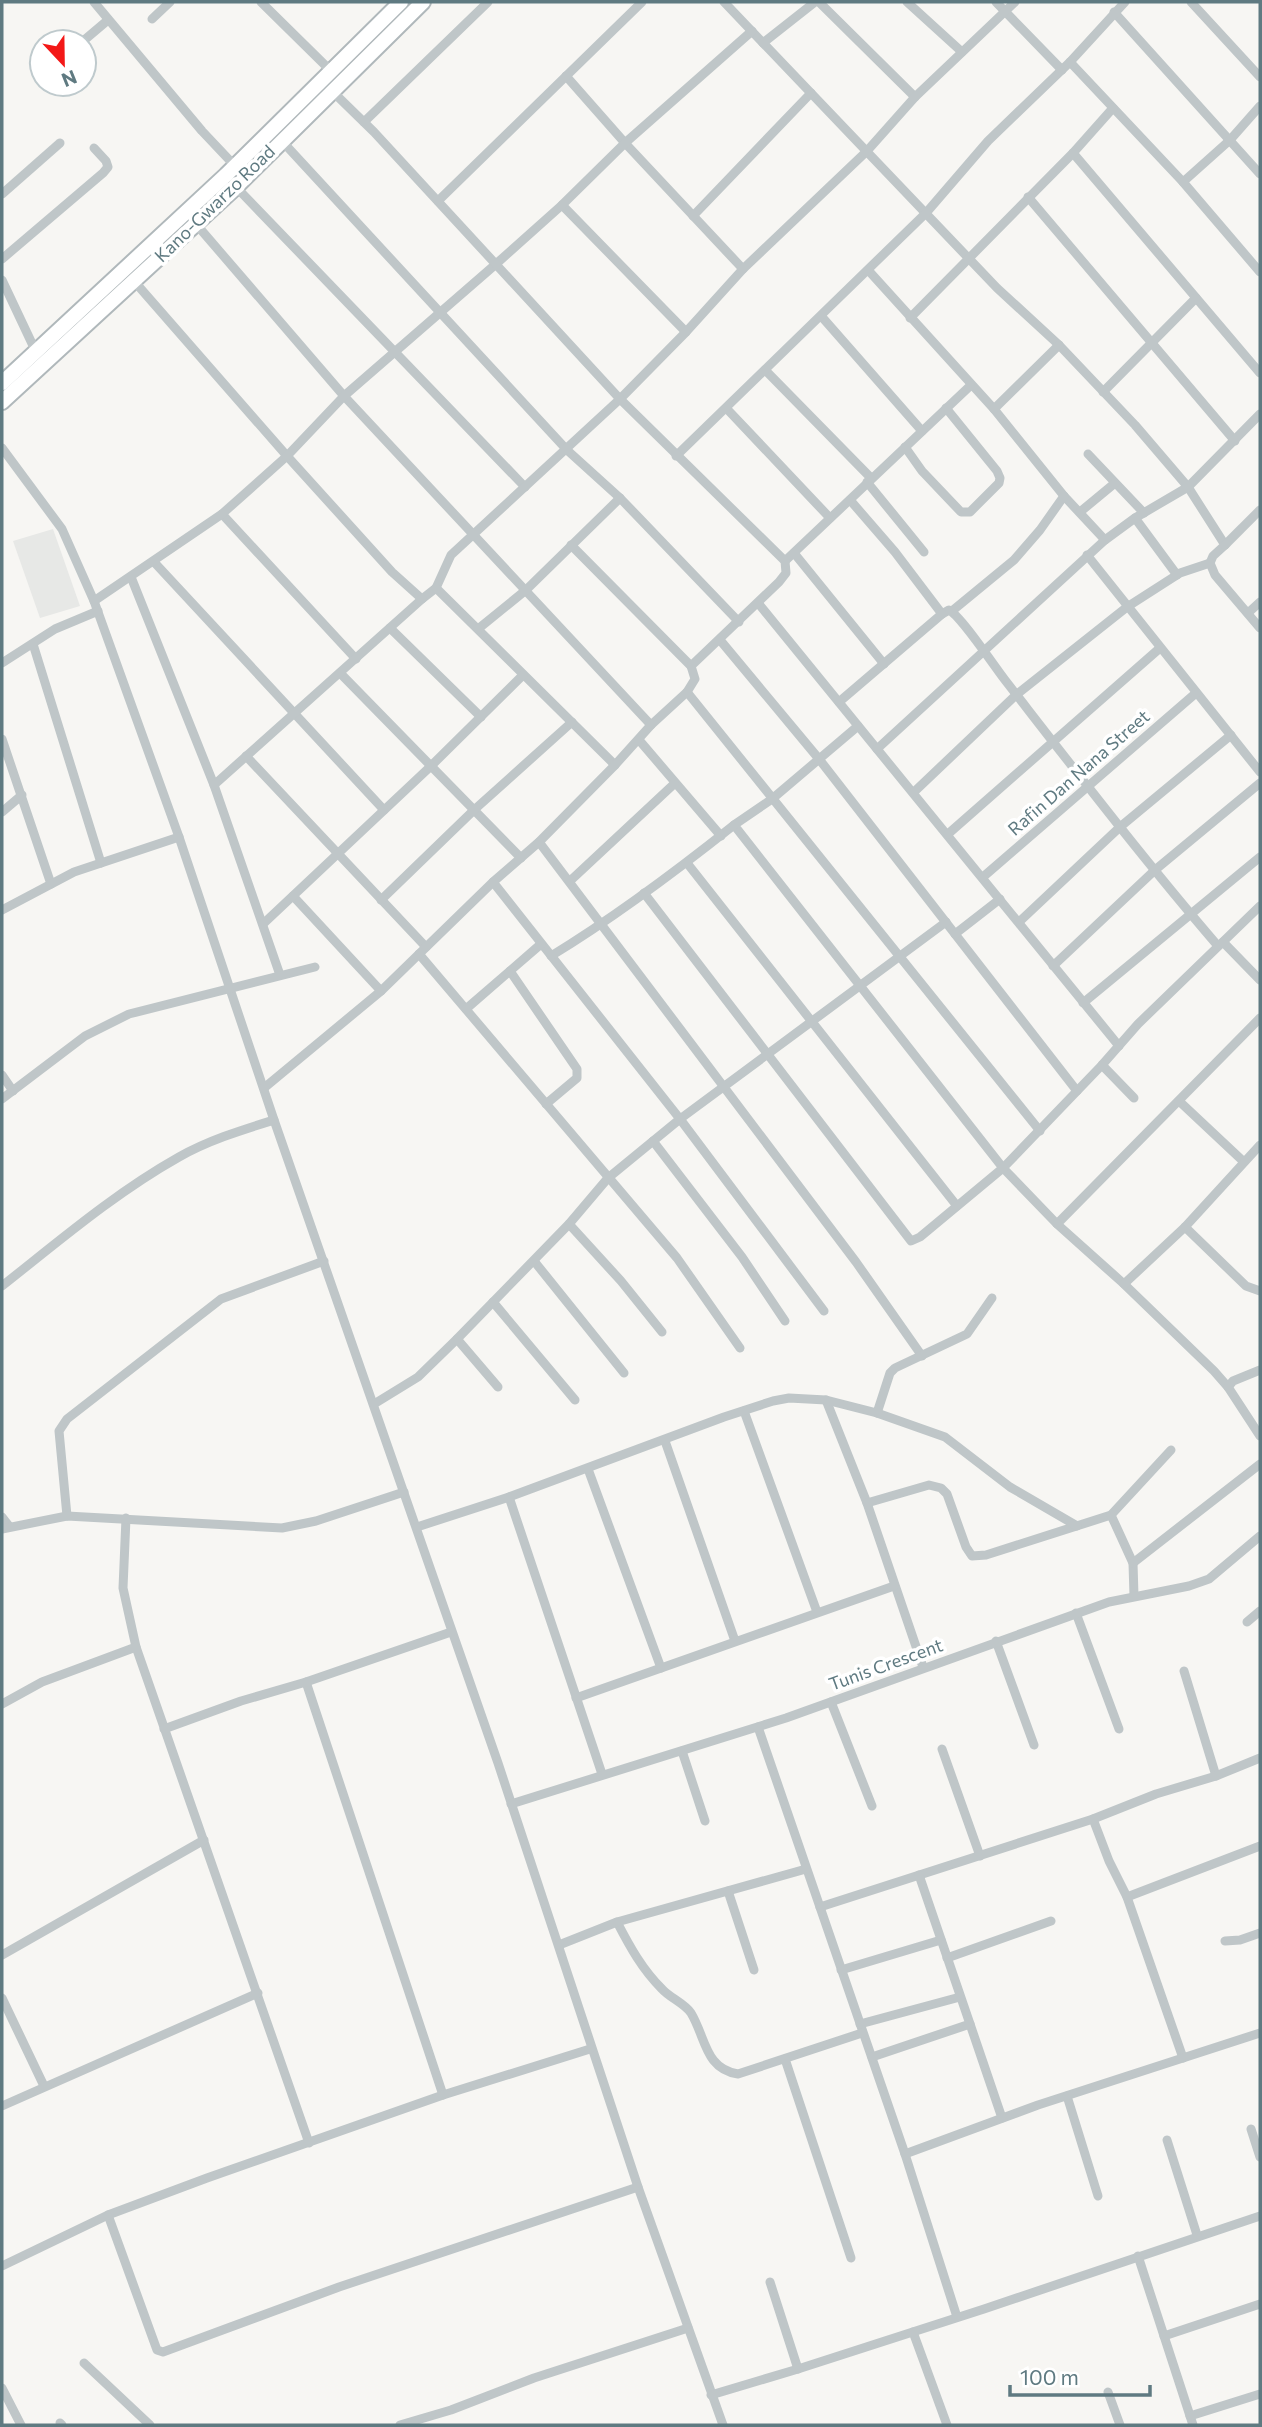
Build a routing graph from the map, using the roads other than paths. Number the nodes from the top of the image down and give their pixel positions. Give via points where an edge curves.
1 (93, 2) edge
2 (170, 2) edge
3 (261, 2) edge
4 (423, 2) edge
5 (488, 2) edge
6 (642, 2) edge
7 (724, 2) edge
8 (817, 2) edge
9 (907, 2) edge
10 (996, 2) edge
11 (1015, 2) edge
12 (1125, 2) edge
13 (1191, 2) edge
14 (399, 11) edge
15 (1005, 12) junction
16 (1114, 12) junction
17 (152, 19) dead end
18 (108, 20) junction
19 (98, 28) edge
20 (752, 31) junction
21 (763, 43) junction
22 (962, 52) junction
23 (1070, 62) junction
24 (1062, 70) junction
25 (331, 71) junction
26 (566, 76) junction
27 (1260, 77) edge
28 (331, 90) junction
29 (811, 93) junction
30 (915, 97) junction
31 (1260, 106) edge
32 (1113, 108) junction
33 (364, 122) junction
34 (1230, 139) junction
35 (281, 140) junction
36 (60, 143) dead end
37 (625, 143) junction
38 (94, 148) dead end
39 (867, 151) junction
40 (1073, 153) junction
41 (235, 166) junction
42 (1260, 174) edge
43 (1183, 182) junction
44 (236, 187) junction
45 (2, 194) edge
46 (1028, 197) junction
47 (438, 201) junction
48 (562, 205) junction
49 (926, 213) junction
50 (693, 216) junction
51 (196, 224) junction
52 (968, 258) junction
53 (2, 259) edge
54 (496, 264) junction
55 (743, 269) junction
56 (868, 270) junction
57 (1260, 272) edge
58 (2, 280) edge
59 (134, 281) junction
60 (1196, 298) junction
61 (440, 312) junction
62 (822, 317) junction
63 (910, 318) junction
64 (686, 332) junction
65 (1153, 342) junction
66 (1059, 345) junction
67 (36, 352) junction
68 (394, 352) junction
69 (765, 370) junction
70 (1260, 373) edge
71 (2, 383) edge
72 (970, 386) junction
73 (1103, 392) junction
74 (344, 396) junction
75 (620, 399) junction
76 (2, 402) edge
77 (946, 408) junction
78 (727, 409) junction
79 (994, 410) junction
80 (1260, 414) edge
81 (922, 431) junction
82 (1235, 441) junction
83 (2, 447) edge
84 (905, 447) junction
85 (567, 450) junction
86 (1088, 454) dead end
87 (287, 456) junction
88 (676, 456) junction
89 (869, 480) junction
90 (1115, 483) junction
91 (525, 487) junction
92 (1188, 487) junction
93 (1064, 496) junction
94 (620, 498) junction
95 (850, 500) junction
96 (1260, 510) edge
97 (1080, 512) junction
98 (222, 514) junction
99 (1140, 516) junction
100 (830, 518) junction
101 (473, 534) junction
102 (1105, 540) junction
103 (571, 545) junction
104 (1225, 545) junction
105 (924, 552) dead end
106 (794, 553) junction
107 (1087, 555) junction
108 (785, 561) junction
109 (154, 562) junction
110 (1210, 563) junction
111 (1177, 575) junction
112 (131, 577) junction
113 (436, 587) junction
114 (526, 590) junction
115 (422, 599) junction
116 (94, 601) junction
117 (1260, 602) edge
118 (758, 603) junction
119 (1127, 607) junction
120 (98, 611) junction
121 (952, 611) junction
122 (1248, 613) junction
123 (942, 614) junction
124 (739, 622) junction
125 (390, 628) junction
126 (1260, 628) edge
127 (478, 629) junction
128 (720, 640) junction
129 (33, 644) junction
130 (1160, 648) junction
131 (983, 653) junction
132 (356, 659) junction
133 (2, 663) edge
134 (884, 664) junction
135 (691, 666) junction
136 (340, 673) junction
137 (523, 675) junction
138 (687, 692) junction
139 (1196, 693) junction
140 (1016, 695) junction
141 (839, 702) junction
142 (293, 715) junction
143 (481, 717) junction
144 (572, 722) junction
145 (651, 725) junction
146 (858, 726) junction
147 (1231, 734) junction
148 (639, 740) junction
149 (2, 741) edge
150 (1054, 741) junction
151 (877, 749) junction
152 (246, 757) junction
153 (820, 759) junction
154 (615, 765) junction
155 (431, 766) junction
156 (1260, 772) edge
157 (1260, 783) edge
158 (674, 784) junction
159 (214, 785) junction
160 (1088, 785) junction
161 (914, 792) junction
162 (22, 795) junction
163 (772, 799) junction
164 (384, 810) junction
165 (474, 810) junction
166 (2, 812) edge
167 (734, 825) junction
168 (1120, 827) junction
169 (948, 834) junction
170 (721, 836) junction
171 (179, 837) junction
172 (539, 842) junction
173 (337, 853) junction
174 (1260, 857) edge
175 (521, 858) junction
176 (101, 863) junction
177 (687, 863) junction
178 (1155, 870) junction
179 (983, 877) junction
180 (569, 881) junction
181 (493, 883) junction
182 (51, 884) junction
183 (644, 893) junction
184 (293, 895) junction
185 (1000, 899) junction
186 (382, 900) junction
187 (1260, 906) edge
188 (2, 910) edge
189 (1191, 914) junction
190 (946, 922) junction
191 (1019, 922) junction
192 (262, 924) junction
193 (603, 924) junction
194 (955, 934) junction
195 (541, 943) junction
196 (1221, 944) junction
197 (422, 951) junction
198 (551, 956) junction
199 (900, 957) junction
200 (1054, 966) junction
201 (315, 967) dead end
202 (510, 971) junction
203 (281, 975) junction
204 (1260, 981) edge
205 (860, 985) junction
206 (230, 988) junction
207 (381, 991) junction
208 (1083, 1003) junction
209 (466, 1009) junction
210 (1260, 1018) edge
211 (813, 1021) junction
212 (1119, 1046) junction
213 (769, 1056) junction
214 (1102, 1065) junction
215 (2, 1075) edge
216 (264, 1088) junction
217 (724, 1088) junction
218 (13, 1091) junction
219 (1077, 1091) junction
220 (1134, 1098) dead end
221 (2, 1099) edge
222 (1179, 1101) junction
223 (546, 1104) junction
224 (680, 1119) junction
225 (274, 1120) junction
226 (1040, 1131) junction
227 (653, 1141) junction
228 (1260, 1145) edge
229 (1244, 1162) junction
230 (1003, 1168) junction
231 (608, 1178) junction
232 (957, 1206) junction
233 (569, 1224) junction
234 (1057, 1224) junction
235 (1185, 1227) junction
236 (324, 1261) junction
237 (534, 1261) junction
238 (1124, 1284) junction
239 (2, 1286) edge
240 (1260, 1291) edge
241 (992, 1298) dead end
242 (493, 1302) junction
243 (824, 1311) dead end
244 (785, 1321) dead end
245 (662, 1332) dead end
246 (457, 1339) junction
247 (740, 1348) dead end
248 (922, 1356) junction
249 (1260, 1370) edge
250 (624, 1373) dead end
251 (498, 1387) dead end
252 (1228, 1387) junction
253 (575, 1400) dead end
254 (826, 1400) junction
255 (374, 1404) junction
256 (744, 1411) junction
257 (877, 1413) junction
258 (1260, 1436) edge
259 (665, 1441) junction
260 (1171, 1450) dead end
261 (1260, 1464) edge
262 (588, 1469) junction
263 (404, 1492) junction
264 (509, 1497) junction
265 (867, 1503) junction
266 (1111, 1515) junction
267 (67, 1516) junction
268 (2, 1517) edge
269 (126, 1518) junction
270 (1077, 1525) junction
271 (417, 1527) junction
272 (5, 1528) edge
273 (1260, 1536) edge
274 (1133, 1563) junction
275 (894, 1586) junction
276 (1134, 1596) junction
277 (1260, 1611) edge
278 (817, 1612) junction
279 (1076, 1612) junction
280 (1247, 1622) dead end
281 (451, 1632) junction
282 (735, 1641) junction
283 (996, 1641) junction
284 (136, 1647) junction
285 (923, 1667) junction
286 (661, 1668) junction
287 (1184, 1671) dead end
288 (306, 1682) junction
289 (576, 1698) junction
290 (831, 1702) junction
291 (2, 1704) edge
292 (758, 1727) junction
293 (164, 1729) junction
294 (1119, 1729) dead end
295 (1034, 1745) dead end
296 (942, 1749) dead end
297 (682, 1751) junction
298 (1260, 1758) edge
299 (602, 1774) junction
300 (1216, 1776) junction
301 (511, 1804) junction
302 (872, 1806) dead end
303 (1093, 1819) junction
304 (705, 1821) dead end
305 (204, 1840) junction
306 (1260, 1846) edge
307 (980, 1856) junction
308 (806, 1869) junction
309 (919, 1875) junction
310 (728, 1891) junction
311 (1127, 1897) junction
312 (820, 1907) junction
313 (1051, 1921) dead end
314 (617, 1922) junction
315 (1260, 1933) edge
316 (941, 1940) junction
317 (1225, 1941) dead end
318 (559, 1945) junction
319 (2, 1955) edge
320 (947, 1958) junction
321 (754, 1970) dead end
322 (841, 1970) junction
323 (258, 1993) junction
324 (960, 1997) junction
325 (2, 1998) edge
326 (970, 2024) junction
327 (861, 2028) junction
328 (1260, 2033) edge
329 (590, 2049) junction
330 (872, 2057) junction
331 (1183, 2058) junction
332 (785, 2059) junction
333 (44, 2086) junction
334 (443, 2095) junction
335 (1067, 2096) junction
336 (2, 2106) edge
337 (1002, 2118) junction
338 (1251, 2129) dead end
339 (1167, 2140) dead end
340 (309, 2143) junction
341 (905, 2154) junction
342 (1260, 2157) edge
343 (638, 2188) junction
344 (1098, 2196) dead end
345 (108, 2216) junction
346 (1260, 2216) edge
347 (1197, 2235) junction
348 (1138, 2256) junction
349 (851, 2258) dead end
350 (2, 2266) edge
351 (770, 2282) dead end
352 (1260, 2304) edge
353 (957, 2317) junction
354 (688, 2328) junction
355 (913, 2332) junction
356 (1164, 2336) junction
357 (84, 2363) dead end
358 (798, 2369) junction
359 (2, 2388) edge
360 (1108, 2392) dead end
361 (1260, 2394) edge
362 (711, 2395) junction
363 (1191, 2421) edge
364 (21, 2425) edge
365 (150, 2425) edge
366 (400, 2425) edge
367 (723, 2425) edge
368 (947, 2425) edge
369 (1120, 2425) edge

1 - 18 street
2 - 17 street
3 - 25 street
4 - 14 main road, Kano-Gwarzo Road
5 - 33 street
6 - 26 street
7 - 20 street
8 - 21 street
8 - 30 street
9 - 22 street
10 - 15 street
11 - 15 street
12 - 16 street
13 - 27 street
14 - 25 main road
14 - 28 main road, Kano-Gwarzo Road
15 - 22 street
15 - 24 street
16 - 23 street
16 - 34 street
18 - 19 street
18 - 41 street
20 - 21 street
20 - 37 street
21 - 29 street
22 - 30 street
23 - 24 street
23 - 32 street
24 - 49 street via 988,141
25 - 41 main road
26 - 37 street
26 - 47 street
28 - 33 street
28 - 35 main road, Kano-Gwarzo Road
29 - 39 street
29 - 50 street
30 - 39 street
31 - 34 street
32 - 40 street
32 - 43 street
33 - 47 street
34 - 42 street
34 - 43 street
35 - 44 main road, Kano-Gwarzo Road
35 - 61 street
36 - 45 street
37 - 48 street
37 - 50 street
38 - 53 street via 106,161 103,173
39 - 49 street
39 - 55 street
40 - 46 street
40 - 60 street
41 - 67 main road
43 - 57 street
44 - 51 main road, Kano-Gwarzo Road
44 - 68 street
46 - 52 street
46 - 65 street
47 - 54 street
48 - 54 street
48 - 64 street
49 - 52 street
49 - 56 street
50 - 55 street
51 - 59 main road, Kano-Gwarzo Road
51 - 74 street
52 - 63 street
52 - 66 street
54 - 61 street
54 - 75 street
55 - 64 street
56 - 62 street
56 - 63 street
58 - 67 street
59 - 76 main road, Kano-Gwarzo Road
59 - 87 street
60 - 65 street
60 - 70 street
61 - 68 street
61 - 85 street
62 - 69 street
62 - 81 street
63 - 72 street
64 - 75 street
65 - 73 street
65 - 82 street
66 - 73 street
66 - 79 street
67 - 71 main road
68 - 74 street
68 - 91 street
69 - 78 street
69 - 89 street
72 - 77 street
72 - 79 street
73 - 92 street
74 - 87 street
74 - 101 street
75 - 85 street
75 - 88 street
77 - 81 street
77 - 84 street via 1000,478 971,512 961,512
78 - 88 street
78 - 100 street
79 - 93 street
80 - 82 street
81 - 84 street
82 - 92 street
83 - 116 street via 62,529
84 - 89 street
85 - 91 street
85 - 94 street
86 - 90 street
87 - 98 street
87 - 115 street
88 - 108 street
89 - 95 street
89 - 105 street
90 - 97 street
90 - 99 street
91 - 101 street
92 - 99 street
92 - 104 street
93 - 97 street
93 - 121 street via 1014,560
94 - 103 street
94 - 124 street
95 - 100 street
95 - 123 street
96 - 104 street
97 - 102 street
98 - 109 street
98 - 132 street
99 - 102 street
99 - 111 street
100 - 106 street
101 - 113 street via 451,555
101 - 114 street
102 - 107 street
103 - 114 street
103 - 135 street
104 - 110 street
106 - 108 street
106 - 134 street
107 - 119 street
107 - 131 street
108 - 118 street via 786,573
109 - 112 street
109 - 142 street
110 - 111 street
110 - 122 street
111 - 119 street
112 - 116 street
112 - 159 street
113 - 115 street
113 - 127 street
114 - 127 street
114 - 145 street
115 - 125 street
116 - 120 street
117 - 122 street
118 - 124 street
118 - 141 street
119 - 130 street
119 - 140 street
120 - 129 street
120 - 171 street
121 - 123 street
121 - 131 street
122 - 126 street
123 - 134 street
124 - 128 street
125 - 132 street
125 - 143 street
127 - 137 street
128 - 135 street
128 - 153 street
129 - 133 street
129 - 176 street
130 - 139 street
130 - 150 street
131 - 140 street
131 - 151 street
132 - 136 street
134 - 141 street
135 - 138 street via 695,679
136 - 142 street
136 - 155 street
137 - 143 street
137 - 144 street
138 - 145 street
138 - 163 street
139 - 147 street
139 - 160 street, Rafin Dan Nana Street
140 - 150 street
140 - 161 street
141 - 146 street
142 - 152 street
142 - 164 street
143 - 155 street
144 - 154 street
144 - 165 street
145 - 148 street
146 - 151 street
146 - 153 street
147 - 156 street
147 - 168 street
148 - 154 street
148 - 158 street
149 - 162 street
150 - 160 street
150 - 169 street
151 - 161 street
152 - 159 street
152 - 173 street
153 - 163 street
153 - 190 street
154 - 172 street
155 - 164 street
155 - 165 street
157 - 178 street
158 - 170 street
158 - 180 street
159 - 192 street
160 - 168 street
160 - 179 street, Rafin Dan Nana Street
161 - 169 street
162 - 166 street
162 - 182 street
163 - 167 street
163 - 199 street
164 - 173 street
165 - 175 street
165 - 186 street
167 - 170 street
167 - 205 street
168 - 178 street
168 - 191 street
169 - 179 street
170 - 177 street
171 - 176 street
171 - 206 street
172 - 175 street
172 - 180 street
173 - 184 street
173 - 186 street
174 - 189 street
175 - 181 street
176 - 182 street
177 - 183 street
177 - 211 street
178 - 189 street
178 - 200 street
179 - 185 street
180 - 193 street
181 - 195 street
181 - 197 street
182 - 188 street
183 - 193 street
183 - 213 street
184 - 192 street
184 - 207 street
185 - 191 street
185 - 194 street
186 - 197 street
187 - 196 street
189 - 196 street
189 - 208 street
190 - 194 street
190 - 199 street
191 - 200 street
192 - 203 street
193 - 198 street
193 - 217 street
194 - 219 street
195 - 198 street
195 - 202 street
196 - 204 street
196 - 212 street
197 - 207 street
197 - 209 street
198 - 224 street
199 - 205 street
199 - 226 street
200 - 208 street
201 - 203 street
202 - 209 street
202 - 223 street via 577,1069 577,1078
203 - 206 street
205 - 211 street
205 - 230 street
206 - 216 street
206 - 218 street via 129,1014 85,1036
207 - 216 street
208 - 212 street
209 - 223 street
210 - 222 street
211 - 213 street
211 - 232 street
212 - 214 street
213 - 217 street
213 - 232 street via 909,1239 920,1237
214 - 219 street
214 - 220 street
215 - 218 street
216 - 225 street
217 - 224 street
217 - 248 street
218 - 221 street
219 - 226 street
222 - 229 street
222 - 234 street
223 - 231 street
224 - 227 street
224 - 243 street
225 - 236 street
225 - 239 street via 181,1156 119,1194
226 - 230 street
227 - 231 street
227 - 244 street
228 - 229 street
229 - 235 street
230 - 232 street
230 - 234 street
231 - 233 street
231 - 247 street via 677,1258
233 - 237 street
233 - 245 street
234 - 238 street
235 - 238 street
235 - 240 street via 1246,1286
236 - 255 street
236 - 267 street via 221,1298 67,1419 59,1432
237 - 242 street
237 - 250 street
238 - 252 street
241 - 248 street via 967,1334
242 - 246 street
242 - 253 street
246 - 251 street
246 - 255 street via 418,1377
248 - 257 street via 890,1373
249 - 252 street
252 - 258 street
254 - 256 street via 789,1398
254 - 257 street
254 - 265 street
255 - 263 street
256 - 259 street
256 - 278 street
257 - 270 street via 945,1437 1010,1487
259 - 262 street
259 - 282 street
260 - 266 street
261 - 274 street
262 - 264 street
262 - 286 street
263 - 269 street via 282,1528
263 - 271 street
264 - 271 street
264 - 289 street
265 - 270 street via 929,1485 941,1488 972,1556
265 - 275 street
266 - 270 street
266 - 274 street
267 - 269 street
267 - 272 street
268 - 272 street
269 - 284 street via 124,1588
271 - 281 street
273 - 276 street, Tunis Crescent via 1209,1579
274 - 276 street
275 - 278 street
275 - 285 street
276 - 279 street, Tunis Crescent
277 - 280 street
278 - 282 street
279 - 283 street, Tunis Crescent
279 - 294 street
281 - 288 street
281 - 301 street
282 - 286 street
283 - 285 street, Tunis Crescent
283 - 295 street
284 - 291 street via 42,1682
284 - 293 street
285 - 290 street, Tunis Crescent
286 - 289 street
287 - 300 street
288 - 293 street
288 - 334 street
289 - 299 street
290 - 292 street, Tunis Crescent
290 - 302 street
292 - 297 street, Tunis Crescent
292 - 308 street
293 - 305 street
296 - 307 street
297 - 299 street, Tunis Crescent
297 - 304 street
298 - 300 street
299 - 301 street, Tunis Crescent
300 - 303 street
301 - 318 street
303 - 307 street
303 - 311 street
305 - 319 street
305 - 323 street
306 - 311 street
307 - 309 street
308 - 310 street
308 - 312 street
309 - 312 street
309 - 316 street
310 - 314 street
310 - 321 street
311 - 331 street
312 - 322 street
313 - 320 street
314 - 318 street
314 - 332 street via 637,1960 663,1991 690,2012 714,2063 724,2072 738,2074
315 - 317 street
316 - 320 street
316 - 322 street
318 - 329 street
320 - 324 street
322 - 327 street
323 - 333 street
323 - 340 street
324 - 326 street
324 - 327 street
325 - 333 street
326 - 330 street
326 - 337 street
327 - 330 street
327 - 332 street
328 - 331 street
329 - 334 street
329 - 343 street
330 - 341 street
331 - 335 street
332 - 349 street
333 - 336 street
334 - 340 street
335 - 337 street
335 - 344 street
337 - 341 street
338 - 342 street
339 - 347 street
340 - 345 street
341 - 353 street
343 - 345 street via 339,2287 163,2352 157,2350
343 - 354 street
345 - 350 street
346 - 347 street
347 - 348 street
348 - 353 street
348 - 356 street
351 - 358 street
352 - 356 street
353 - 355 street
354 - 362 street
354 - 366 street
355 - 358 street
355 - 368 street
356 - 363 street
357 - 365 street
358 - 362 street
359 - 364 street
360 - 369 street
361 - 363 street
362 - 367 street

